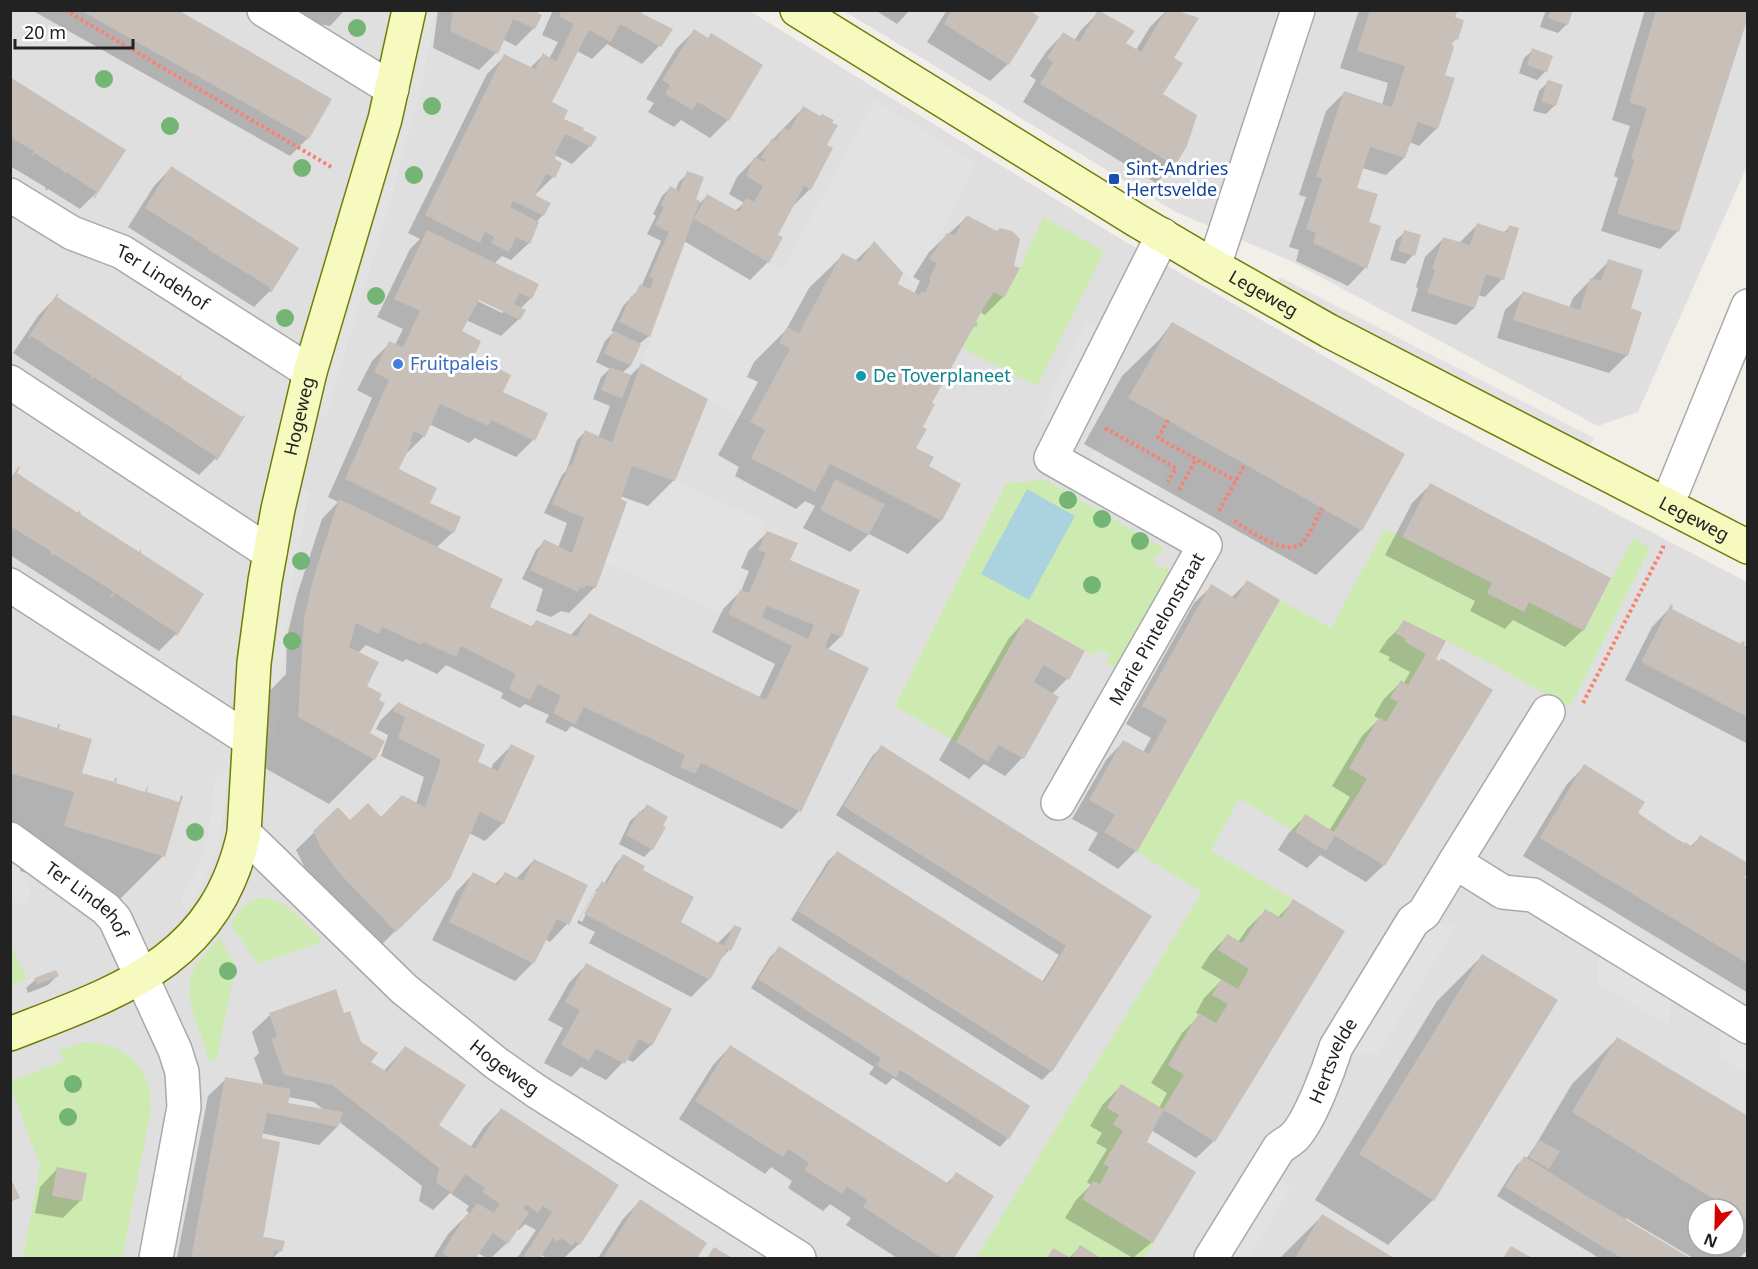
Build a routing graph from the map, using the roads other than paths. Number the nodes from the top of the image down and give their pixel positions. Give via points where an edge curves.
1 (264, 10) edge
2 (409, 10) edge
3 (797, 10) edge
4 (1298, 10) edge
5 (392, 89) junction
6 (10, 195) edge
7 (1163, 236) junction
8 (1215, 266) junction
9 (1748, 306) edge
10 (310, 372) junction
11 (10, 382) edge
12 (1667, 505) junction
13 (1748, 547) edge
14 (270, 553) junction
15 (10, 585) edge
16 (1548, 712) road end
17 (248, 739) junction
18 (1058, 803) dead end
19 (244, 833) junction
20 (10, 839) edge
21 (1455, 862) junction
22 (142, 976) junction
23 (1748, 1026) edge
24 (10, 1034) edge
25 (156, 1258) edge
26 (799, 1258) edge
27 (1211, 1258) edge

1 - 5 street
2 - 5 street, Hogeweg
3 - 7 street, Legeweg
4 - 8 street
5 - 10 street, Hogeweg
6 - 10 street, Ter Lindehof via 72,233 122,252
7 - 8 street, Legeweg
7 - 18 street, Marie Pintelonstraat via 1051,458 1205,545
8 - 12 street, Legeweg via 1329,331
9 - 12 street
10 - 14 street, Hogeweg
11 - 14 street
12 - 13 street, Legeweg
14 - 17 street, Hogeweg
15 - 17 street
16 - 21 street, Hertsvelde
17 - 19 street, Hogeweg
19 - 22 street, Hogeweg via 228,886 208,918 180,948
19 - 26 street, Hogeweg via 404,989 496,1063
20 - 22 street, Ter Lindehof via 106,909 115,919
21 - 23 street via 1503,892 1533,895
21 - 27 street, Hertsvelde via 1424,913 1413,921 1336,1047 1313,1105 1295,1136 1279,1148
22 - 24 street, Hogeweg via 93,1002
22 - 25 street via 175,1050 184,1088 184,1107

